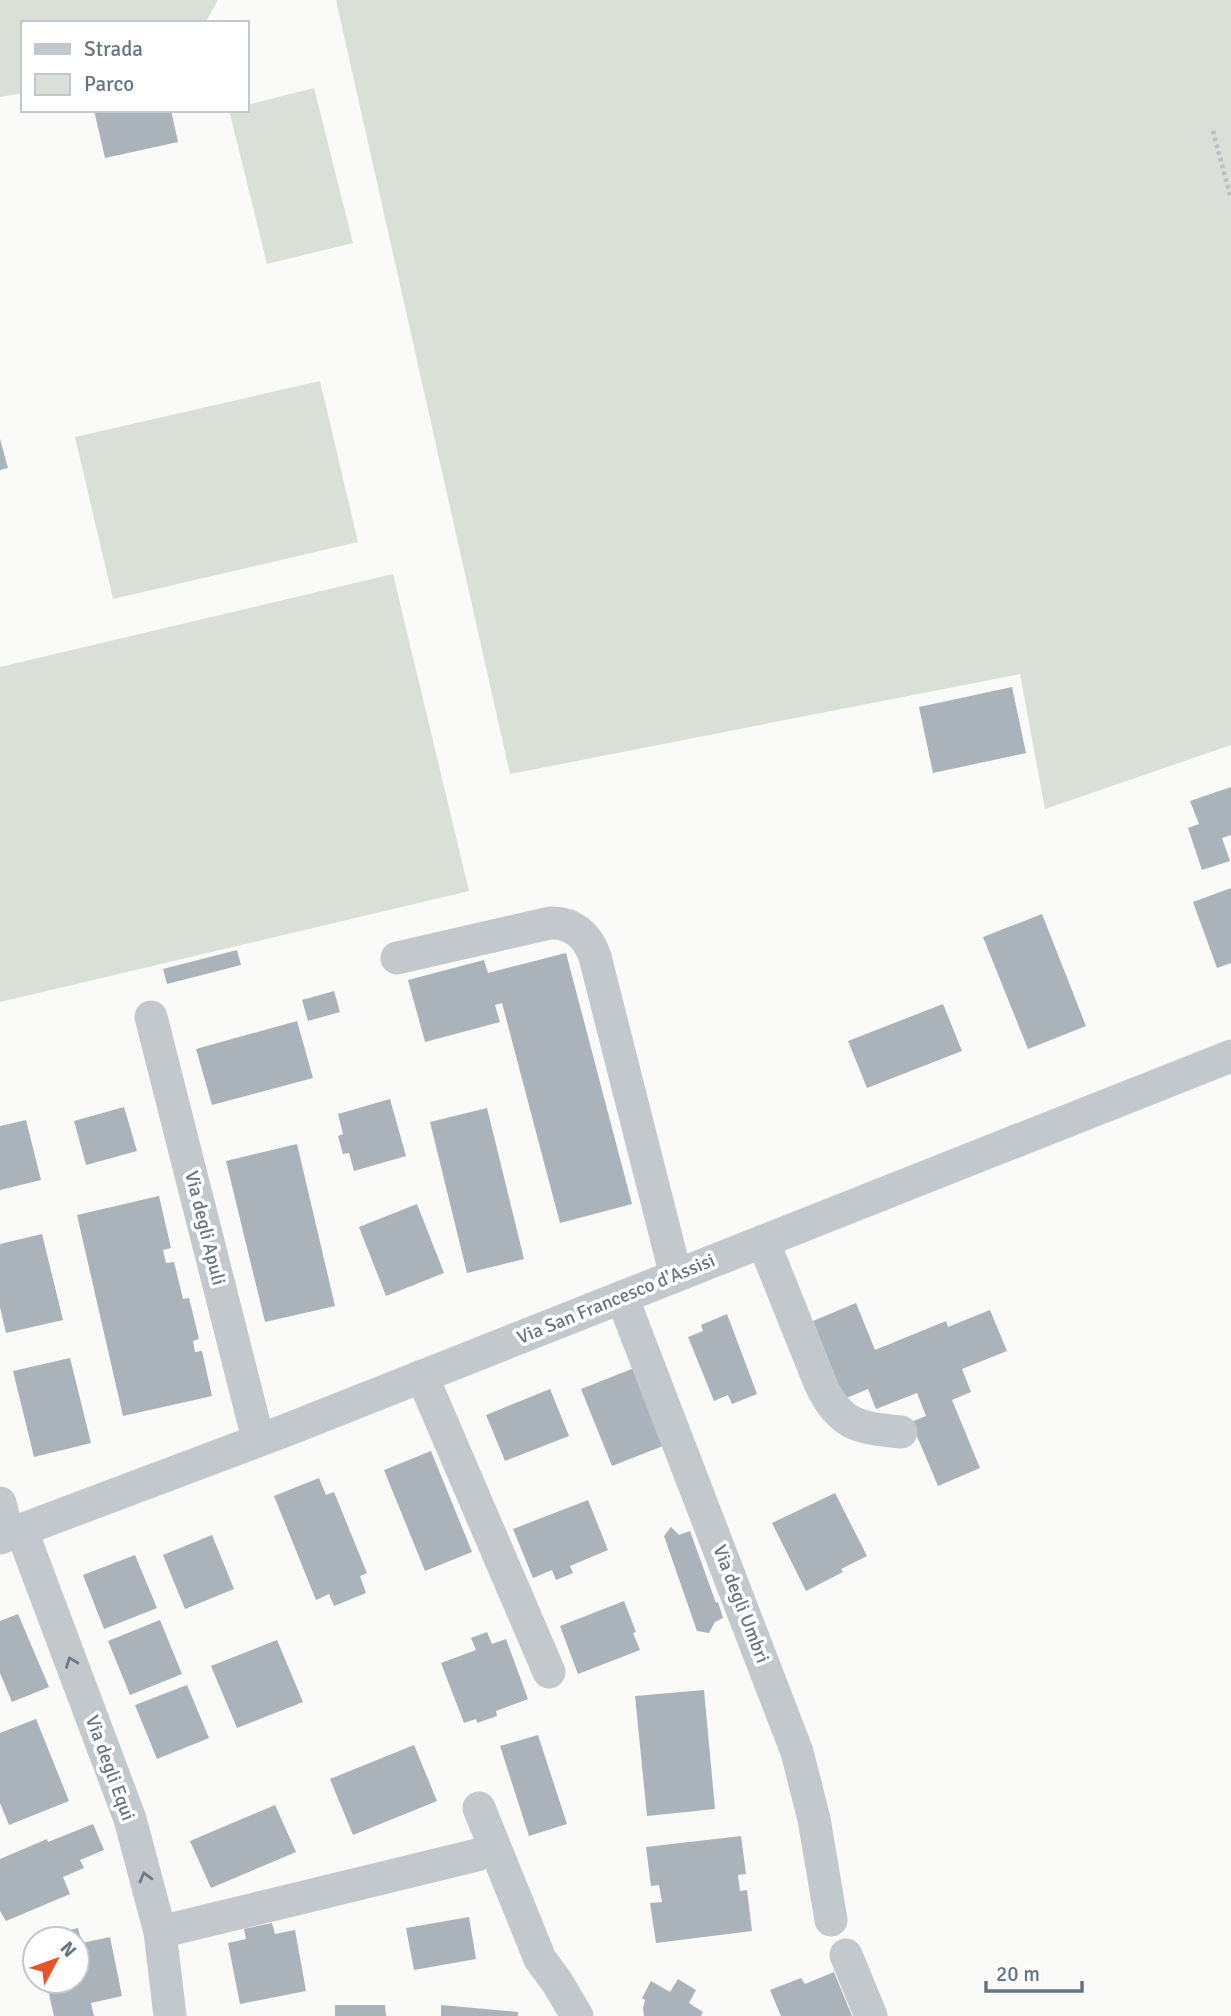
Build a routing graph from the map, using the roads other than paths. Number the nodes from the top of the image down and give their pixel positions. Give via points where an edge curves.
1 (397, 958) dead end
2 (152, 1017) dead end
3 (1231, 1056) edge
4 (764, 1241) junction
5 (676, 1276) junction
6 (622, 1297) junction
7 (422, 1376) junction
8 (901, 1432) dead end
9 (258, 1439) junction
10 (7, 1526) edge
11 (549, 1672) dead end
12 (479, 1808) dead end
13 (477, 1855) dead end
14 (831, 1920) dead end
15 (160, 1932) junction
16 (846, 1955) dead end
17 (170, 2016) edge
18 (577, 2016) edge
19 (871, 2016) edge

1 - 5 street via 550,923 567,925 584,936 595,957
2 - 9 street, Via degli Apuli
3 - 4 street, Via San Francesco d'Assisi
4 - 5 street, Via San Francesco d'Assisi
4 - 8 street via 831,1404 862,1427
5 - 6 street, Via San Francesco d'Assisi
6 - 7 street, Via San Francesco d'Assisi
6 - 14 street, Via degli Umbri via 797,1752
7 - 9 street, Via San Francesco d'Assisi
7 - 11 street
9 - 10 street, Via San Francesco d'Assisi
15 -> 10 street, Via degli Equi via 130,1819
12 - 18 street via 540,1959
13 - 15 street
15 - 17 street, Via degli Equi
16 - 19 street

